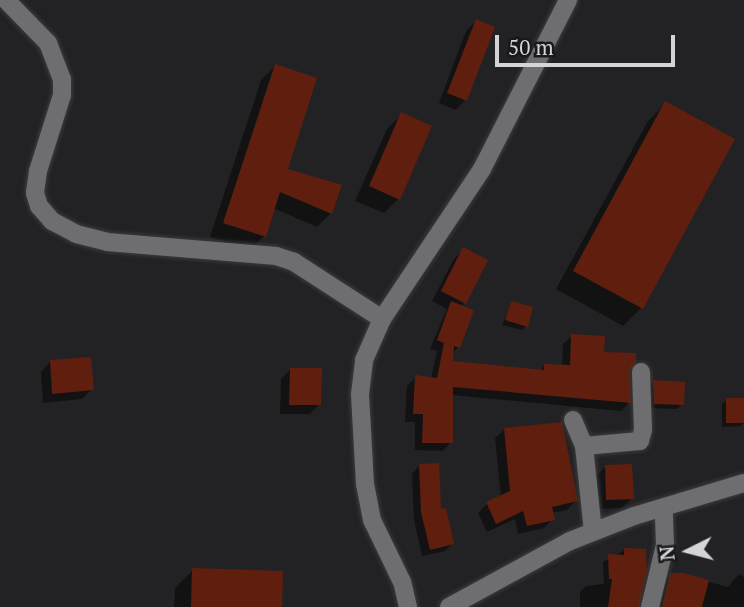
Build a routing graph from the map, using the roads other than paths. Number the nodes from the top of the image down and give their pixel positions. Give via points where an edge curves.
1 (6, 0) edge
2 (568, 0) edge
3 (382, 319) junction
4 (642, 372) dead end
5 (573, 420) dead end
6 (584, 446) junction
7 (744, 483) edge
8 (664, 508) junction
9 (593, 531) junction
10 (408, 607) edge
11 (449, 607) edge
12 (650, 607) edge

1 - 3 street via 48,43 62,79 62,95 35,193 52,221 76,234 107,242 276,256 294,262
2 - 3 street via 482,169
3 - 10 street via 364,360 364,471 372,520 402,582
4 - 6 street via 643,430 639,441
5 - 6 street
6 - 9 street
7 - 8 street
8 - 9 street
8 - 12 street via 665,545
9 - 11 street

